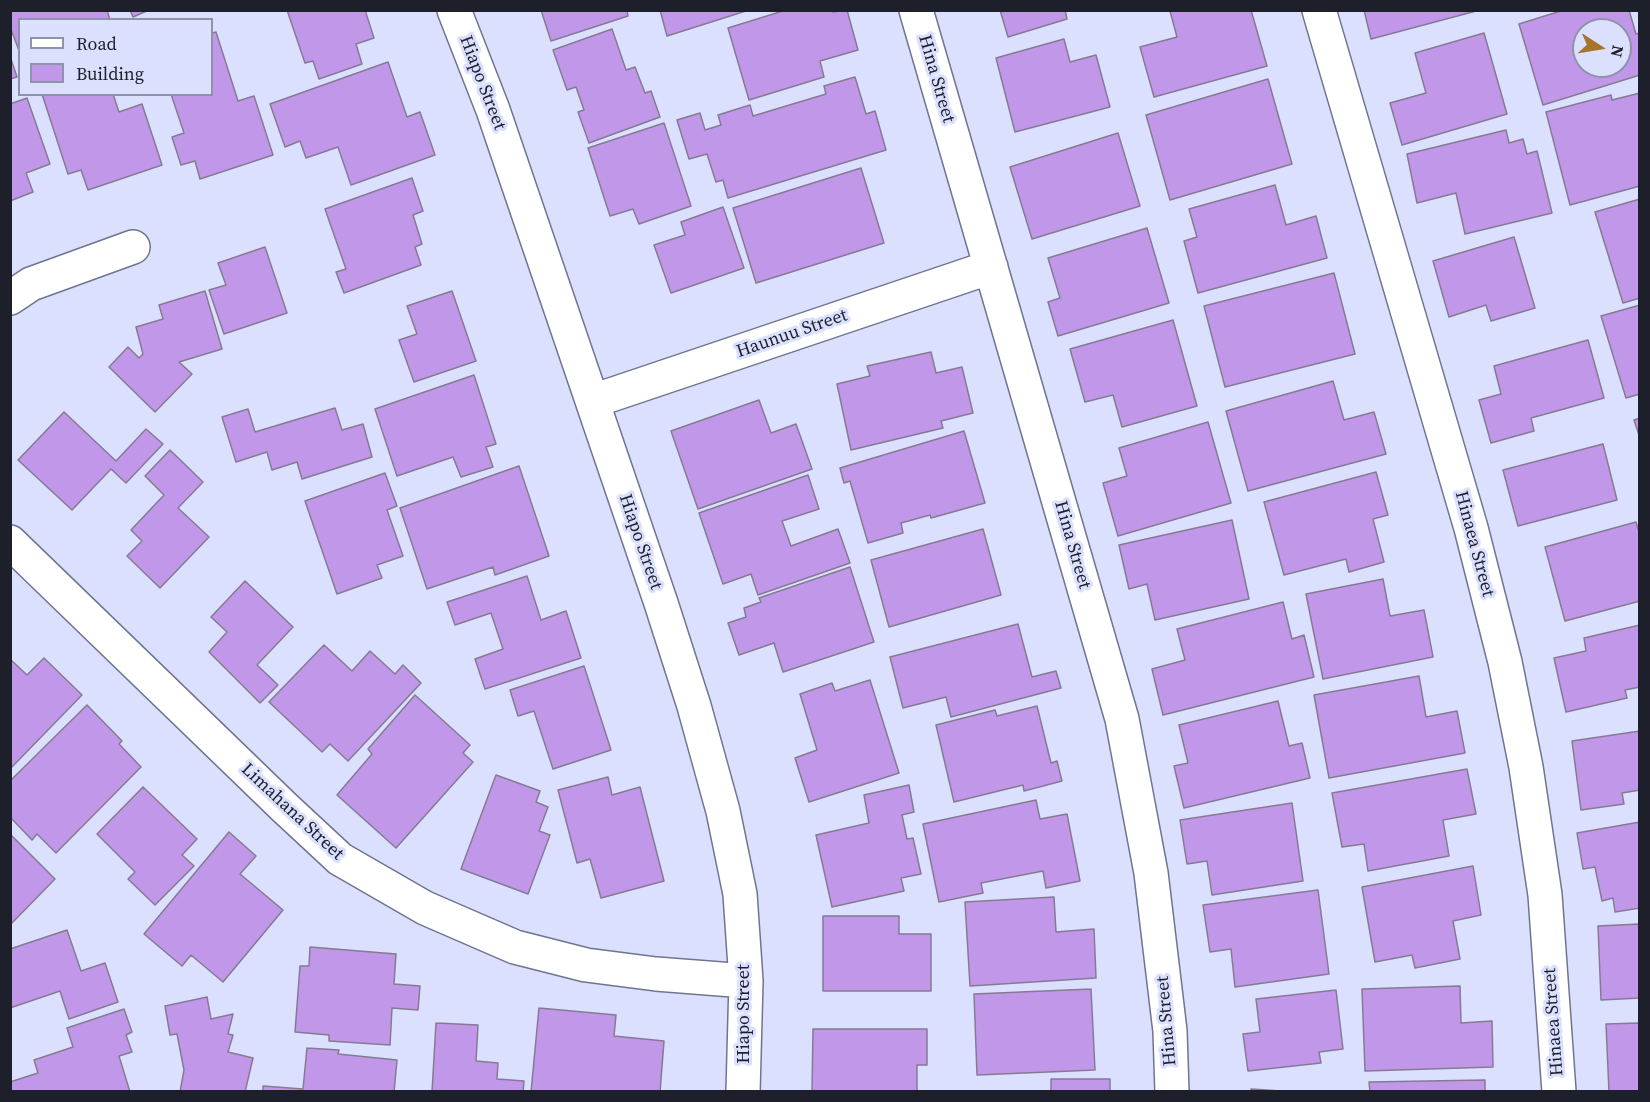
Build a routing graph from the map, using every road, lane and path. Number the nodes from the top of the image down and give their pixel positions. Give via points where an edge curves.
1 (454, 10) edge
2 (916, 10) edge
3 (1319, 10) edge
4 (134, 247) dead end
5 (991, 267) junction
6 (10, 298) edge
7 (593, 401) junction
8 (10, 542) edge
9 (746, 981) junction
10 (743, 1092) edge
11 (1172, 1092) edge
12 (1559, 1092) edge

1 - 7 street, Hiapo Street via 493,110
2 - 5 street, Hina Street
3 - 12 street, Hinaea Street via 1471,528 1505,662 1545,895
4 - 6 street via 31,284
5 - 7 street, Haunuu Street
5 - 11 street, Hina Street via 1122,719 1151,873 1170,1031
7 - 9 street, Hiapo Street via 694,706 723,811 740,894
8 - 9 street, Limahana Street via 340,859 425,908 515,947 586,965
9 - 10 street, Hiapo Street

